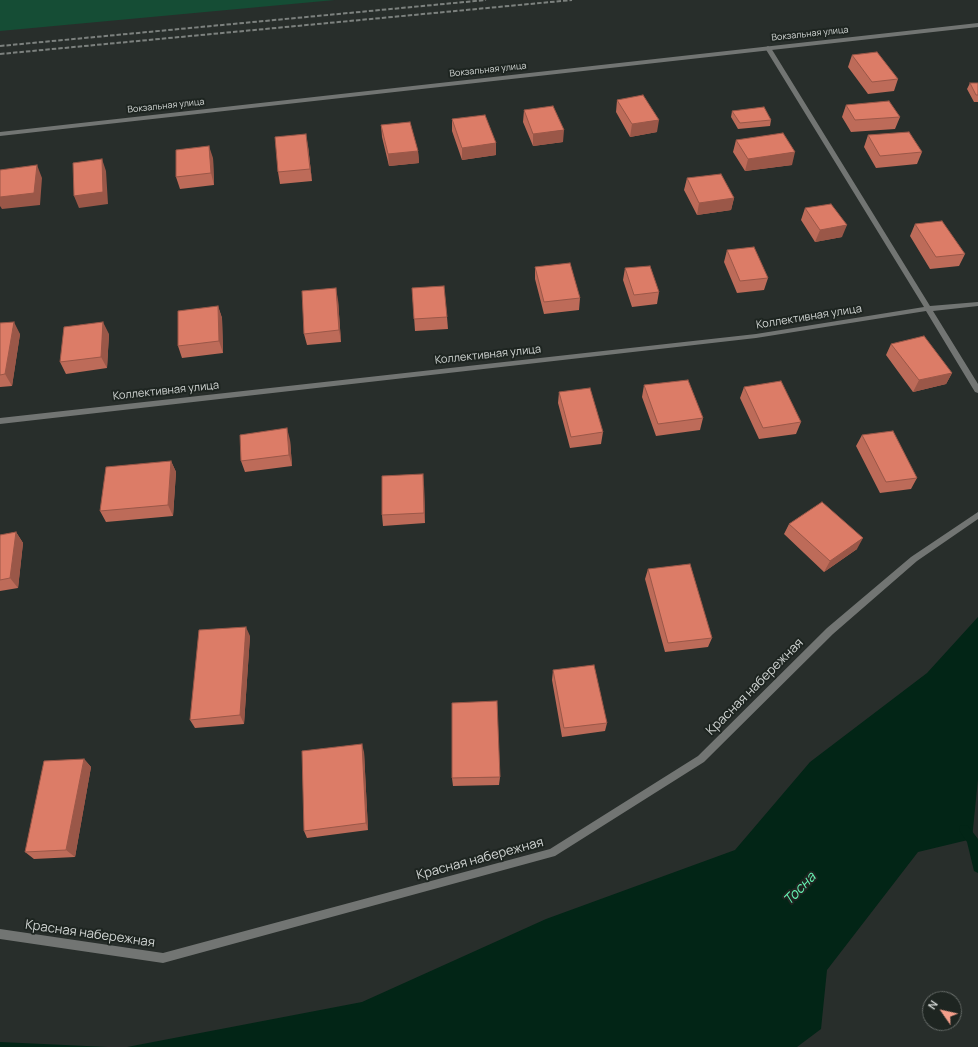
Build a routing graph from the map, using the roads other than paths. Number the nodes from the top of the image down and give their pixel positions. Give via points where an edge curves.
1 (978, 25) edge
2 (768, 48) junction
3 (0, 134) edge
4 (978, 304) edge
5 (927, 309) junction
6 (978, 390) edge
7 (0, 421) edge
8 (978, 515) edge
9 (0, 934) edge

1 - 2 street, Вокзальная улица
2 - 3 street, Вокзальная улица
2 - 5 street
4 - 5 street, Коллективная улица
5 - 6 street
5 - 7 street, Коллективная улица via 756,336
8 - 9 street, Красная набережная via 914,559 830,631 701,759 552,853 163,958

